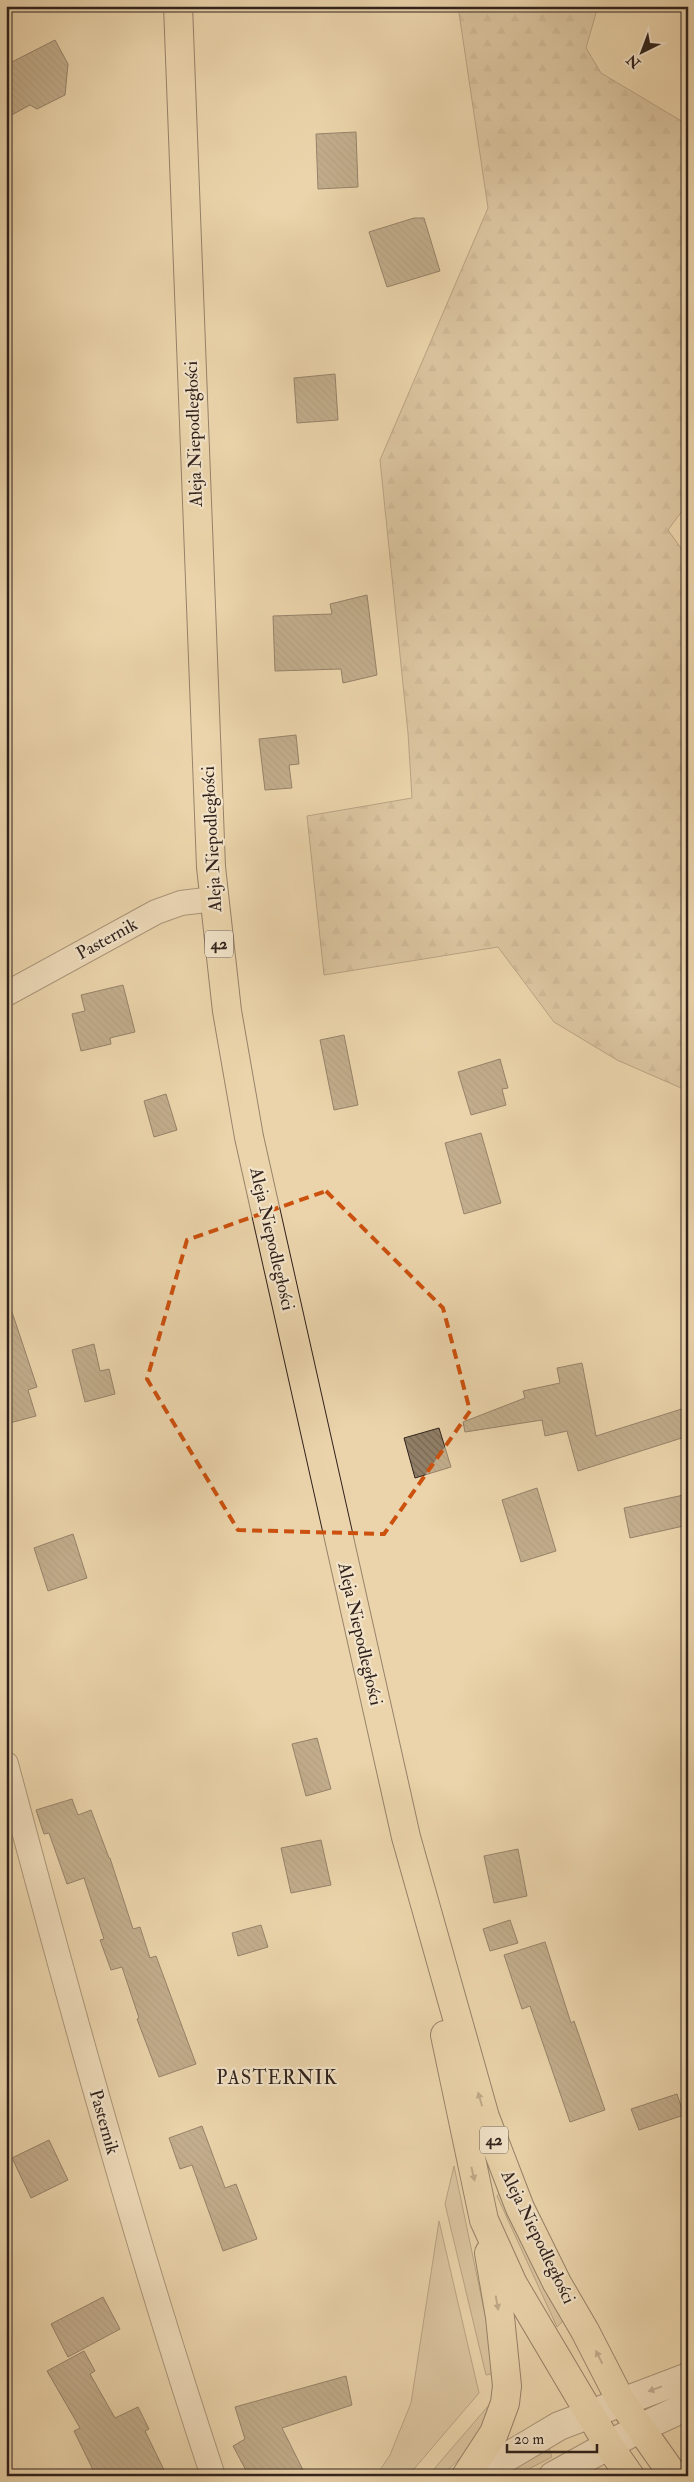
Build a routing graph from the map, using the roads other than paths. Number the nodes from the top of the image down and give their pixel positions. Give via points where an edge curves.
1 (178, 6) edge
2 (214, 899) junction
3 (6, 994) edge
4 (6, 1764) edge
5 (412, 1862) junction
6 (484, 2220) junction
7 (688, 2377) edge
8 (621, 2401) junction
9 (688, 2406) edge
10 (590, 2414) junction
11 (640, 2428) junction
12 (609, 2446) junction
13 (213, 2476) edge
14 (466, 2476) edge
15 (475, 2476) edge
16 (553, 2476) edge
17 (630, 2476) edge
18 (674, 2476) edge

1 - 2 main road, Aleja Niepodległości / 42
2 - 3 street, Pasternik via 181,903 156,912
2 - 5 main road, Aleja Niepodległości / 42 via 227,1011 249,1137
4 - 13 street, Pasternik via 83,2048 175,2361
5 -> 6 main road, Aleja Niepodległości / 42
8 -> 5 main road, Aleja Niepodległości / 42 via 557,2283 517,2199 485,2117
6 - 10 main road, Aleja Niepodległości / 42 via 513,2284
6 -> 14 main road via 500,2317 507,2386 505,2403 494,2433
7 -> 8 street
8 - 10 street
8 - 11 main road, Aleja Niepodległości / 42
9 - 11 street
10 - 12 main road, 42
10 - 15 street via 559,2426
11 - 12 street
11 - 18 main road, 42
12 - 16 street
12 - 17 main road, 42

